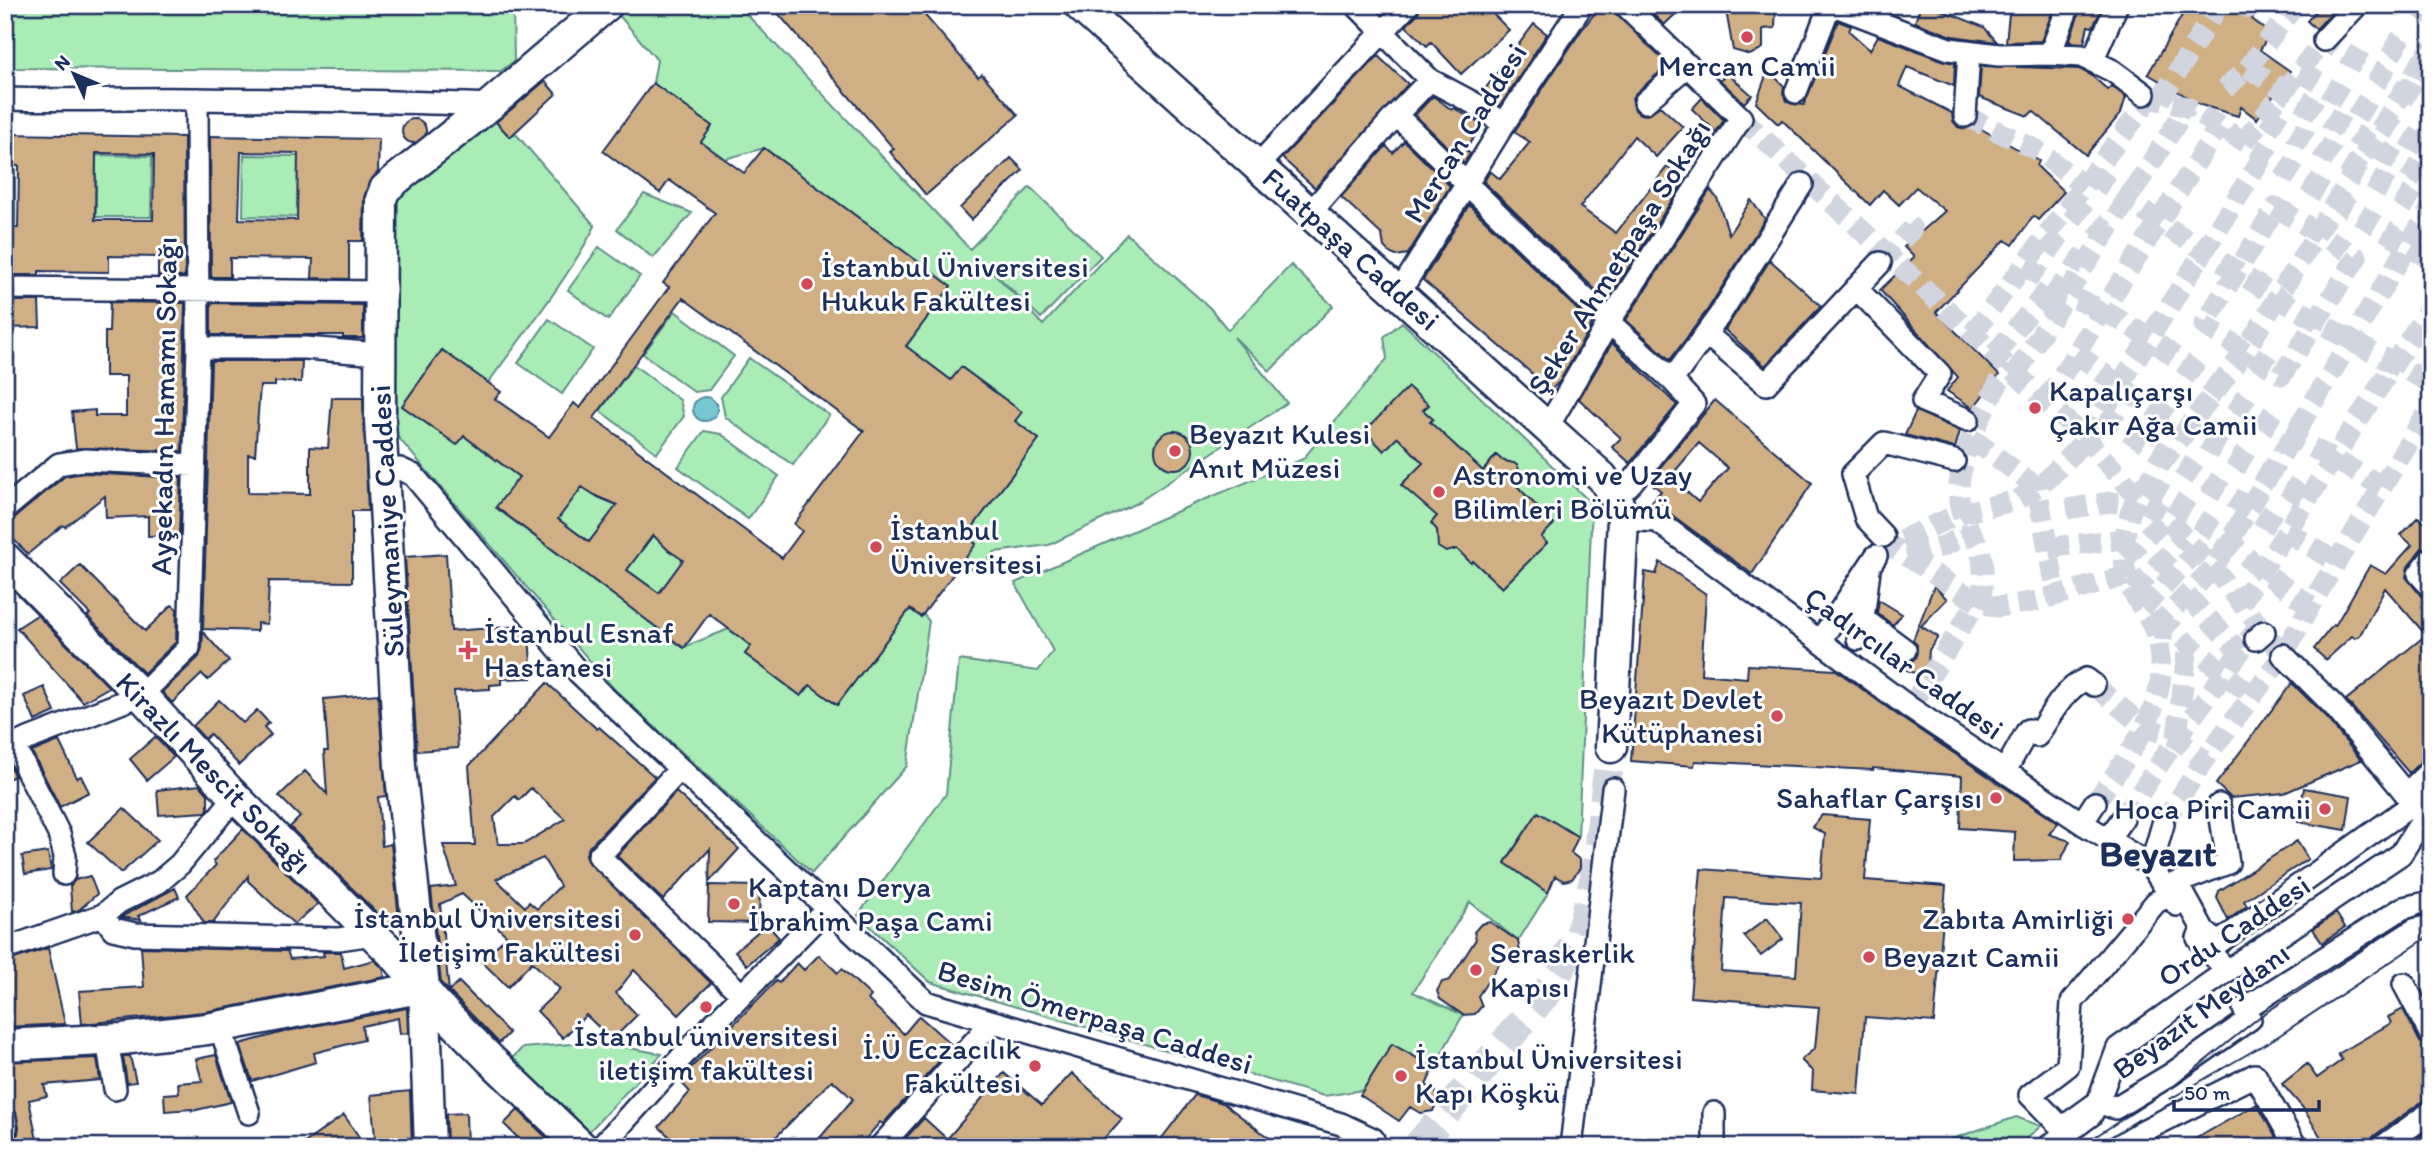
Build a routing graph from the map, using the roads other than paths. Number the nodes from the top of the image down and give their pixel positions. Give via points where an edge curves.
1 (607, 5) edge
2 (1079, 5) edge
3 (1356, 5) edge
4 (1408, 5) edge
5 (1582, 5) edge
6 (1625, 5) edge
7 (1832, 5) edge
8 (2069, 5) edge
9 (2117, 5) edge
10 (2357, 5) edge
11 (1381, 32) junction
12 (2324, 40) dead end
13 (1969, 52) junction
14 (2050, 54) junction
15 (2091, 61) junction
16 (1688, 65) junction
17 (1430, 80) junction
18 (1796, 92) dead end
19 (2144, 94) tunnel mouth
20 (5, 99) edge
21 (197, 99) junction
22 (1645, 102) dead end
23 (490, 105) junction
24 (1396, 115) junction
25 (1965, 117) dead end
26 (1504, 124) junction
27 (1258, 165) junction
28 (1467, 183) junction
29 (1801, 184) dead end
30 (1310, 213) junction
31 (1880, 262) tunnel mouth
32 (5, 288) edge
33 (1856, 288) junction
34 (197, 290) junction
35 (382, 292) junction
36 (1399, 293) junction
37 (1609, 322) junction
38 (1706, 334) junction
39 (198, 348) junction
40 (379, 354) junction
41 (1672, 380) junction
42 (1968, 420) tunnel mouth
43 (1547, 428) junction
44 (1954, 461) dead end
45 (194, 465) junction
46 (383, 470) junction
47 (5, 509) edge
48 (1620, 509) junction
49 (1876, 552) junction
50 (5, 558) edge
51 (2431, 558) edge
52 (2431, 587) edge
53 (1820, 641) junction
54 (1905, 650) dead end
55 (2283, 655) tunnel mouth
56 (2094, 685) dead end
57 (141, 695) junction
58 (10, 747) edge
59 (1611, 747) tunnel mouth
60 (680, 769) junction
61 (2431, 770) edge
62 (2005, 771) junction
63 (1614, 789) dead end
64 (235, 797) junction
65 (2419, 801) edge
66 (2095, 803) tunnel mouth
67 (2220, 805) dead end
68 (2123, 818) tunnel mouth
69 (2082, 823) junction
70 (2163, 824) tunnel mouth
71 (2108, 839) junction
72 (2151, 866) junction
73 (64, 874) dead end
74 (2168, 891) junction
75 (2431, 902) edge
76 (827, 908) junction
77 (103, 915) junction
78 (373, 934) junction
79 (5, 949) edge
80 (2227, 971) junction
81 (2404, 984) dead end
82 (424, 987) junction
83 (742, 995) junction
84 (992, 1022) junction
85 (220, 1027) junction
86 (2431, 1035) edge
87 (107, 1040) junction
88 (5, 1045) edge
89 (115, 1089) dead end
90 (2094, 1108) junction
91 (2431, 1112) edge
92 (249, 1113) dead end
93 (1714, 1113) dead end
94 (5, 1119) edge
95 (6, 1128) edge
96 (1373, 1139) dead end
97 (430, 1147) edge
98 (582, 1147) edge
99 (601, 1147) edge
100 (880, 1147) edge
101 (1571, 1147) edge
102 (1714, 1147) edge
103 (2048, 1147) edge
104 (2117, 1147) edge
105 (2296, 1147) edge
106 (2382, 1147) edge

1 - 23 main road, Süleymaniye Caddesi
2 - 27 main road, Fuatpaşa Caddesi
3 - 11 street
4 - 11 street
5 - 26 street, Mercan Caddesi
6 - 16 street
7 - 13 street via 1949,49
7 - 18 street
8 - 14 street
9 - 15 street
10 - 12 street
11 - 17 street
11 - 27 street
13 - 14 street
13 - 25 street
14 - 15 street
15 - 19 street
16 - 22 street
16 - 37 street, Şeker Ahmetpaşa Sokağı via 1741,118
17 - 24 street
17 - 26 street
20 - 21 street
21 - 23 street
21 - 34 street, Ayşekadın Hamamı Sokağı
23 - 35 main road, Süleymaniye Caddesi via 386,189 381,199
24 - 28 street
24 - 30 street
26 - 28 street, Mercan Caddesi
27 - 30 main road, Fuatpaşa Caddesi
28 - 36 street, Mercan Caddesi
28 - 37 street
29 - 38 street
30 - 36 main road, Fuatpaşa Caddesi
31 - 33 street
32 - 34 street
33 - 38 street via 1766,384
33 - 42 street via 1940,374 1923,401
34 - 35 street
34 - 39 street, Ayşekadın Hamamı Sokağı
35 - 40 main road, Süleymaniye Caddesi
36 - 43 main road, Fuatpaşa Caddesi
37 - 41 street
37 - 43 street, Şeker Ahmetpaşa Sokağı
38 - 41 street
39 - 40 street via 305,348
39 - 45 street, Ayşekadın Hamamı Sokağı
40 - 46 main road, Süleymaniye Caddesi
41 - 48 street via 1694,404 1632,482
43 - 48 main road, Fuatpaşa Caddesi via 1602,478
44 - 49 street via 1884,443 1853,474
45 - 47 street via 84,460 59,464
45 - 57 street, Ayşekadın Hamamı Sokağı via 188,648
46 - 60 street, Besim Ömerpaşa Caddesi via 413,475 578,672
46 - 82 main road, Süleymaniye Caddesi via 400,766
48 - 53 street, Çadırcılar Caddesi via 1657,521
48 - 59 main road
49 - 53 street
49 - 54 street via 1861,629
50 - 57 main road, Kirazlı Mescit Sokağı
51 - 52 street via 2419,574
53 - 62 street, Çadırcılar Caddesi
55 - 65 street
56 - 62 street via 2086,679 2079,682 2054,708 2037,736 2028,730
57 - 58 street
57 - 64 main road, Kirazlı Mescit Sokağı
58 - 73 street via 59,834
60 - 76 street, Besim Ömerpaşa Caddesi
60 - 83 street via 599,856
61 - 65 street
62 - 69 street, Çadırcılar Caddesi
63 - 101 street
64 - 77 street via 180,864
64 - 78 main road, Kirazlı Mescit Sokağı
65 - 74 street, Beyazıt Meydanı via 2218,943 2204,932 2183,893
65 - 80 street, Ordu Caddesi via 2401,854
66 - 69 street
67 - 74 street via 2228,863
68 - 71 street
69 - 71 street, Çadırcılar Caddesi
70 - 72 street
71 - 72 street, Çadırcılar Caddesi
72 - 74 street
74 - 80 street
74 - 90 street, Beyazıt Meydanı via 2072,1002 2068,1066 2030,1095 2062,1128
75 - 90 street, Beyazıt Meydanı via 2403,908 2244,1009 2250,1019 2170,1075 2115,1108
76 - 83 street
76 - 84 street, Besim Ömerpaşa Caddesi via 926,1002
77 - 78 street via 113,929 135,934 339,939
77 - 79 street
78 - 82 main road, Kirazlı Mescit Sokağı
80 - 90 street, Ordu Caddesi via 2118,1048
81 - 86 street
82 - 85 main road
82 - 97 main road, Süleymaniye Caddesi
82 - 98 main road, Kirazlı Mescit Sokağı via 491,1060
83 - 99 street
84 - 96 street, Besim Ömerpaşa Caddesi via 1341,1124
84 - 100 street
85 - 87 main road
85 - 92 street
87 - 88 main road
87 - 89 street
90 - 103 street
91 - 106 street
93 - 102 street
94 - 95 street
104 - 105 street via 2255,1075

